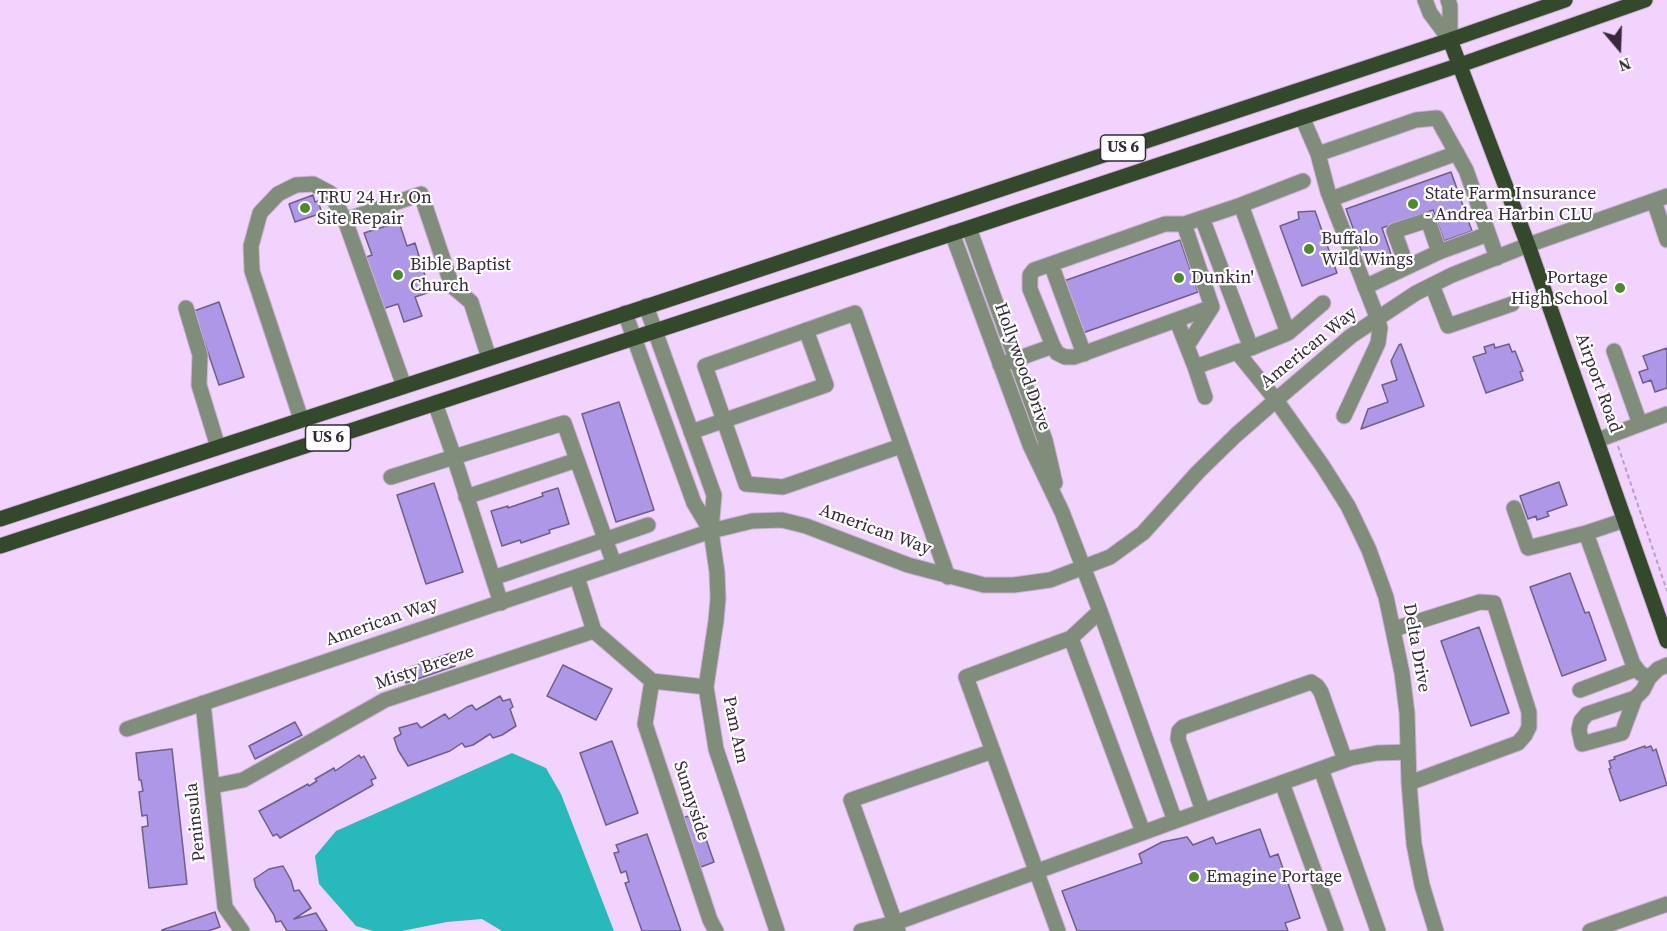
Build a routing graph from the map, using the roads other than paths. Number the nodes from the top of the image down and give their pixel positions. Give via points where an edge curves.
1 (1425, 0) edge
2 (1448, 0) edge
3 (1564, 0) edge
4 (1645, 0) edge
5 (1450, 40) junction
6 (1460, 65) junction
7 (1302, 117) junction
8 (1457, 153) junction
9 (1318, 154) junction
10 (1303, 181) dead end
11 (1330, 199) junction
12 (1660, 199) edge
13 (1241, 204) junction
14 (1202, 218) junction
15 (345, 220) junction
16 (1184, 224) junction
17 (969, 228) junction
18 (952, 233) junction
19 (1488, 234) junction
20 (1667, 240) edge
21 (1528, 245) junction
22 (1439, 252) junction
23 (1497, 258) junction
24 (1051, 264) junction
25 (1407, 267) junction
26 (1432, 285) junction
27 (1365, 287) junction
28 (1323, 303) dead end
29 (1512, 304) dead end
30 (646, 306) junction
31 (1212, 307) junction
32 (186, 308) dead end
33 (625, 313) junction
34 (1377, 317) junction
35 (1177, 321) junction
36 (806, 330) junction
37 (656, 331) junction
38 (1288, 333) junction
39 (635, 338) junction
40 (1053, 346) junction
41 (1187, 346) junction
42 (1244, 350) junction
43 (1614, 351) dead end
44 (1084, 354) junction
45 (489, 358) junction
46 (1016, 359) junction
47 (1000, 364) junction
48 (1195, 367) junction
49 (404, 386) junction
50 (1205, 397) dead end
51 (1276, 400) junction
52 (435, 403) junction
53 (1667, 414) edge
54 (1344, 416) dead end
55 (301, 419) junction
56 (724, 421) junction
57 (1640, 424) junction
58 (692, 432) junction
59 (1598, 440) junction
60 (901, 446) junction
61 (218, 447) junction
62 (454, 457) junction
63 (577, 460) junction
64 (391, 477) dead end
65 (466, 497) junction
66 (1514, 508) dead end
67 (1062, 512) junction
68 (0, 519) edge
69 (1625, 520) junction
70 (648, 525) dead end
71 (711, 531) junction
72 (1586, 533) junction
73 (606, 540) junction
74 (0, 546) edge
75 (614, 564) junction
76 (1083, 568) junction
77 (578, 577) junction
78 (948, 577) junction
79 (493, 578) junction
80 (501, 603) junction
81 (1100, 611) junction
82 (1394, 629) junction
83 (594, 631) junction
84 (1071, 638) junction
85 (1667, 640) edge
86 (1667, 665) edge
87 (1643, 674) junction
88 (652, 681) junction
89 (706, 687) junction
90 (1581, 690) dead end
91 (1635, 698) dead end
92 (203, 703) junction
93 (127, 729) dead end
94 (993, 751) junction
95 (1408, 752) junction
96 (1345, 760) junction
97 (1321, 769) junction
98 (1282, 783) junction
99 (1409, 783) junction
100 (213, 786) junction
101 (1203, 811) junction
102 (1175, 821) junction
103 (1143, 832) junction
104 (1036, 872) junction
105 (1667, 904) edge
106 (896, 927) edge
107 (242, 931) edge
108 (716, 931) edge
109 (777, 931) edge
110 (861, 931) edge
111 (1058, 931) edge
112 (1336, 931) edge
113 (1378, 931) edge
114 (1436, 931) edge
115 (1590, 931) edge

1 - 5 street
2 - 5 street
3 - 5 main road, US 6
4 - 6 main road, US 6
5 - 6 main road, Airport Road
5 - 30 main road, US 6
6 - 7 main road, US 6 / US 6
6 - 21 main road, Airport Road
7 - 9 street
7 - 17 main road, US 6 / US 6
8 - 9 street via 1437,118 1416,120
8 - 11 street
8 - 19 street
9 - 11 street
10 - 13 street
11 - 27 street
12 - 20 street
12 - 21 street, American Way
13 - 14 street
13 - 38 street
14 - 16 street
14 - 42 street, Delta Drive
15 - 45 street via 421,194 452,286 471,302
15 - 49 street
15 - 55 street via 330,193 313,184 296,185 278,194 260,213 251,246 252,271
16 - 24 street via 1166,224
16 - 31 street
17 - 18 main road, US 6 / US 6
17 - 46 street, Hollywood Drive
18 - 37 main road, US 6 / US 6
18 - 47 street, Hollywood Drive
19 - 22 street
19 - 23 street
21 - 23 street, American Way
21 - 59 main road, Airport Road
22 - 25 street
22 - 25 street via 1428,219 1394,231
23 - 26 street, American Way
24 - 40 street via 1034,270 1030,289
24 - 44 street
25 - 27 street
26 - 29 street via 1448,326
26 - 34 street, American Way
27 - 34 street
28 - 38 street
30 - 33 main road, US 6
30 - 37 street, Pam Am
31 - 35 street
31 - 41 street
32 - 61 street via 200,355 199,385
33 - 39 street, Pam Am
33 - 45 main road, US 6
34 - 51 street, American Way
34 - 54 street via 1378,343
35 - 41 street
35 - 44 street
36 - 56 street via 705,366
36 - 56 street via 826,385
36 - 60 street via 855,313
37 - 39 main road, US 6
37 - 58 street, Pam Am
38 - 42 street
39 - 52 main road, US 6
39 - 71 street, Pam Am via 694,503
40 - 44 street via 1065,357
40 - 46 street
41 - 48 street
42 - 48 street
42 - 51 street, Delta Drive
43 - 57 street
45 - 49 main road, US 6
46 - 47 street
46 - 67 street, Hollywood Drive via 1045,440
47 - 67 street, Hollywood Drive via 1030,445
48 - 50 street
49 - 55 main road, US 6
51 - 76 street, American Way via 1198,472 1143,533 1110,556
51 - 82 street, Delta Drive via 1348,506 1369,550
52 - 62 street
52 - 74 main road, US 6
53 - 57 street
55 - 61 main road, US 6
56 - 58 street
56 - 60 street via 746,484 783,487
57 - 59 street
58 - 71 street, Pam Am via 714,495
59 - 69 main road, Airport Road
60 - 78 street
61 - 68 main road, US 6
62 - 63 street via 564,423
62 - 64 street
62 - 65 street
63 - 65 street
63 - 73 street
65 - 79 street
66 - 72 street via 1528,548
67 - 76 street, Hollywood Drive
69 - 72 street
69 - 85 main road, Airport Road
70 - 73 street
71 - 75 street, American Way
71 - 78 street, American Way via 752,521 782,520
71 - 89 street, Pam Am via 718,598
72 - 87 street via 1629,655
73 - 75 street
73 - 79 street
75 - 77 street, American Way
76 - 78 street, American Way via 1050,580 1014,585 984,585
76 - 81 street, Hollywood Drive
77 - 80 street, American Way
77 - 83 street
79 - 80 street
80 - 92 street, American Way
81 - 84 street
81 - 102 street, Hollywood Drive
82 - 95 street, Delta Drive via 1407,712
82 - 99 street via 1480,602 1494,603 1529,712 1525,735 1518,743
83 - 88 street
83 - 100 street, Misty Breeze via 385,700 243,780
84 - 94 street via 966,677
84 - 103 street
86 - 87 street
87 - 90 street
87 - 91 street via 1643,690
88 - 89 street
88 - 108 street, Sunnyside via 645,724
89 - 109 street, Pam Am via 716,749
92 - 93 street, American Way
92 - 100 street, Peninsula
94 - 104 street
94 - 106 street via 851,800
95 - 96 street
95 - 99 street, Delta Drive
96 - 97 street
96 - 101 street via 1321,692 1311,682 1183,727 1178,739
97 - 98 street
97 - 113 street
98 - 101 street
98 - 112 street
99 - 114 street, Delta Drive via 1414,844
100 - 107 street, Peninsula via 225,907
101 - 102 street
102 - 103 street
103 - 104 street
104 - 106 street
104 - 111 street
105 - 115 street
106 - 110 street

